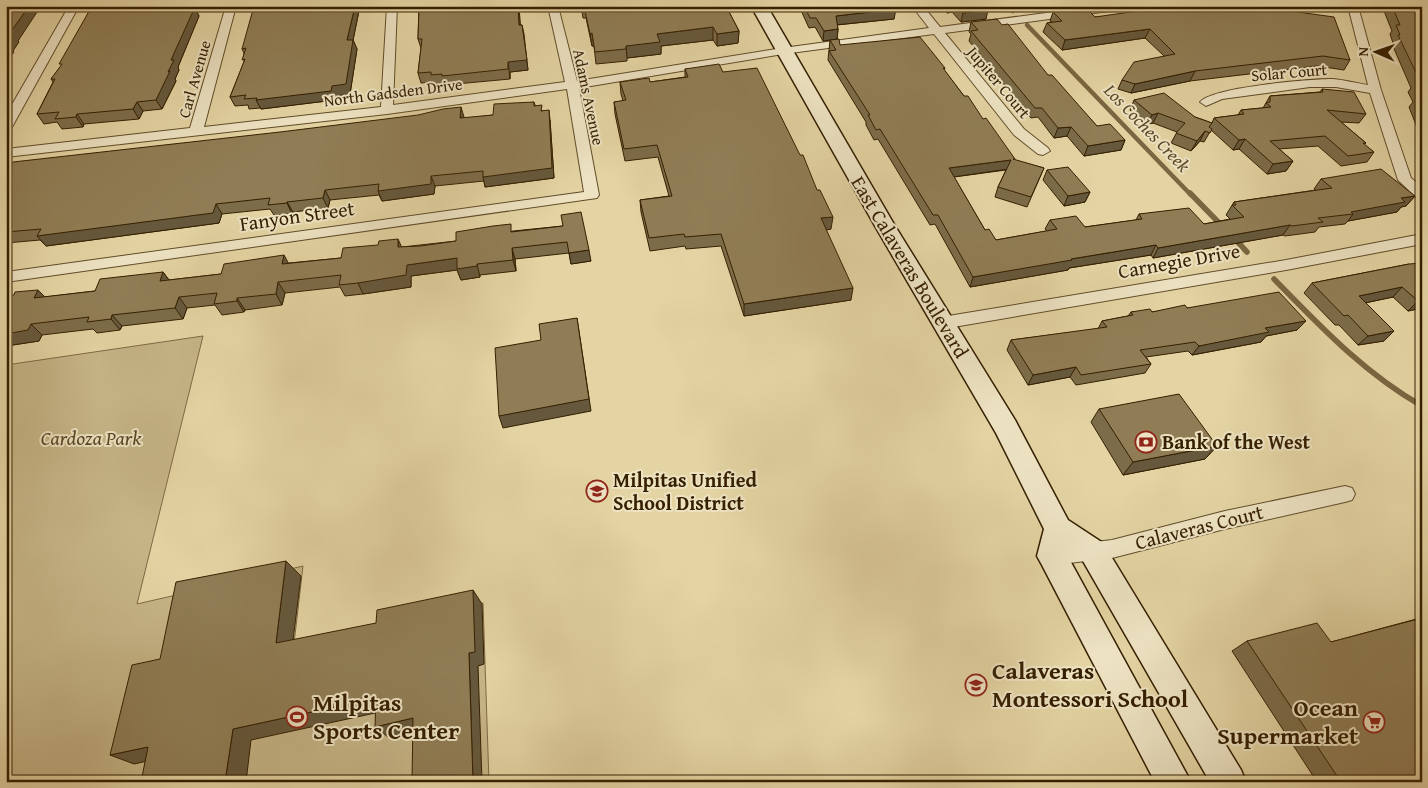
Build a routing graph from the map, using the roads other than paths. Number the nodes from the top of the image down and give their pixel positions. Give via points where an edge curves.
1 (74, 6) edge
2 (232, 6) edge
3 (392, 6) edge
4 (553, 6) edge
5 (759, 6) edge
6 (917, 6) edge
7 (1124, 6) edge
8 (1352, 6) edge
9 (1099, 8) edge
10 (935, 30) junction
11 (783, 50) junction
12 (572, 85) junction
13 (1375, 90) junction
14 (1206, 102) dead end
15 (387, 110) junction
16 (6, 127) edge
17 (196, 131) junction
18 (1043, 151) dead end
19 (6, 153) edge
20 (592, 195) joint
21 (1422, 195) edge
22 (1422, 239) edge
23 (6, 277) edge
24 (942, 323) junction
25 (1345, 494) dead end
26 (1055, 542) junction
27 (1093, 552) junction
28 (1174, 782) edge
29 (1230, 782) edge

1 - 16 street
2 - 17 street, Carl Avenue
3 - 15 street
4 - 12 street, Adams Avenue
5 - 11 main road, East Calaveras Boulevard
6 - 10 street, Jupiter Court
7 - 9 street, North Gadsden Drive
8 - 13 street
9 - 10 street, North Gadsden Drive
10 - 11 street, North Gadsden Drive
10 - 18 street, Jupiter Court via 1020,132
11 - 12 street, North Gadsden Drive
11 - 24 main road, East Calaveras Boulevard
12 - 15 street, North Gadsden Drive
12 - 20 street, Adams Avenue
13 - 14 street, Solar Court via 1310,82 1220,96
13 - 21 street via 1405,180
15 - 17 street, North Gadsden Drive
17 - 19 street, North Gadsden Drive
20 - 23 street, Fanyon Street
22 - 24 street, Carnegie Drive
24 - 26 main road, East Calaveras Boulevard via 1006,427
25 - 27 street, Calaveras Court
26 - 27 main road, East Calaveras Boulevard
26 - 28 main road, East Calaveras Boulevard
27 - 29 main road, East Calaveras Boulevard

